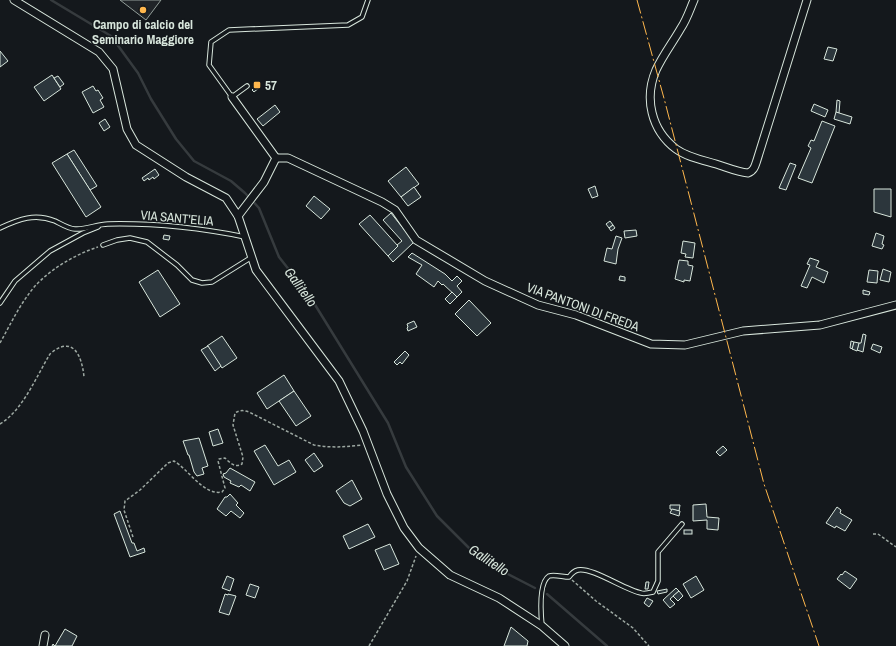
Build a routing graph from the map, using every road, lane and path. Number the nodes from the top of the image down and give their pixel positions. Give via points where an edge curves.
1 (14, 0) edge
2 (368, 0) edge
3 (694, 0) edge
4 (807, 0) edge
5 (247, 86) dead end
6 (232, 97) junction
7 (276, 158) junction
8 (240, 214) junction
9 (106, 224) junction
10 (0, 228) edge
11 (246, 238) junction
12 (103, 245) joint
13 (252, 257) junction
14 (0, 303) edge
15 (896, 305) edge
16 (0, 343) edge
17 (84, 377) dead end
18 (0, 424) edge
19 (368, 444) junction
20 (682, 524) dead end
21 (873, 534) dead end
22 (133, 537) dead end
23 (896, 547) edge
24 (419, 548) junction
25 (568, 577) junction
26 (542, 626) junction
27 (45, 635) dead end
28 (43, 646) edge
29 (369, 646) edge
30 (566, 646) edge
31 (649, 646) edge

1 - 8 street via 99,52 113,69 127,128 136,145 186,177 226,198
2 - 6 lane via 362,18 348,25 229,30 211,42 209,65
3 - 4 street via 656,71 650,97 654,122 661,135 683,153 748,173 753,170 757,160
5 - 6 lane
6 - 7 street
7 - 8 street via 264,182
7 - 15 street, VIA PANTONI DI FREDA via 288,158 382,202 395,210 416,240 485,281 538,305 576,314 651,344 685,345 743,331 820,325
8 - 11 street
9 - 10 lane, VIA SANT'ELIA via 74,230 52,220 32,216
9 - 11 lane, VIA SANT'ELIA via 189,228
9 - 14 lane, VIA SANT'ELIA via 50,251 15,281
11 - 13 street
12 - 13 lane via 130,238 147,242 192,280 202,283 212,282
12 - 16 path via 82,252 38,283 28,294
13 - 19 street via 256,270 339,381
17 - 18 path via 83,365 72,347 64,345 57,348 50,354 18,408 9,419
19 - 22 path via 340,447 314,445 249,412 239,411 235,413 233,425 243,461 242,464 235,466 225,458 219,459 225,488 222,492 209,490 180,464 174,461 168,463 125,501 124,510
19 - 24 street via 387,494 404,528
20 - 25 lane via 658,552 658,582 653,592 642,594 580,569
21 - 23 path via 878,534
24 - 26 street via 450,575 499,598
24 - 29 path via 407,581
25 - 26 lane via 553,575 545,582 540,607
25 - 31 path via 633,628
26 - 30 street
27 - 28 street

